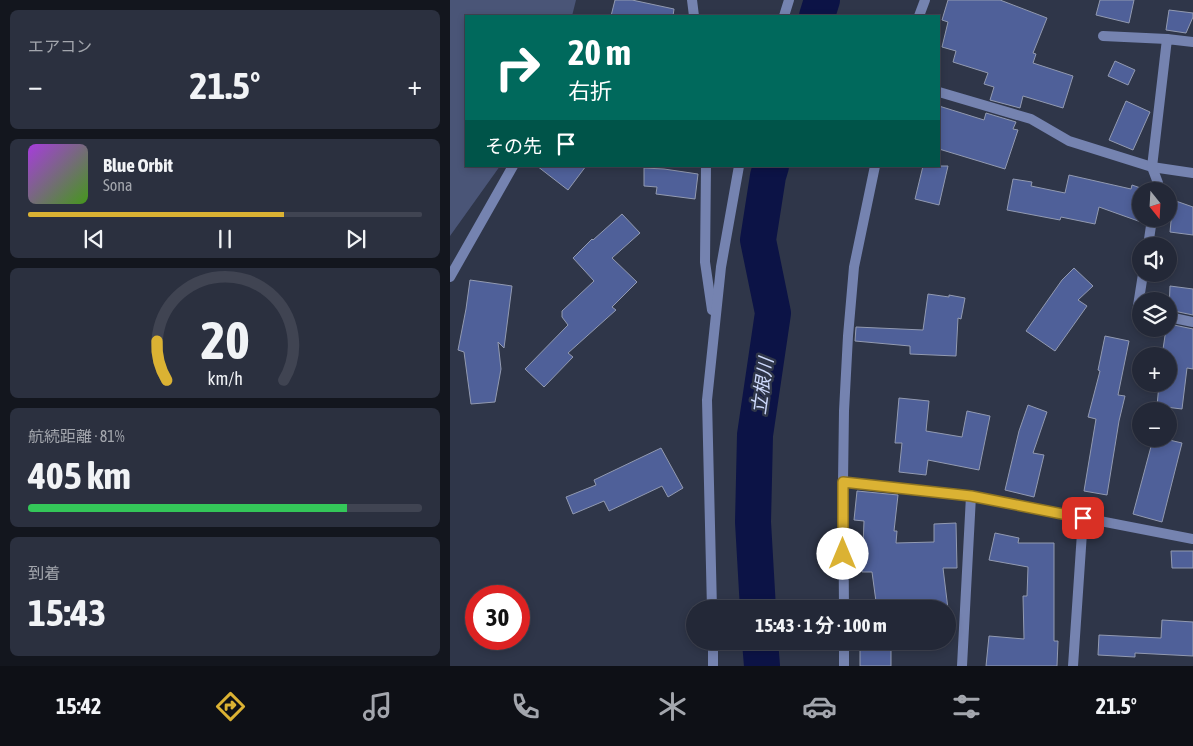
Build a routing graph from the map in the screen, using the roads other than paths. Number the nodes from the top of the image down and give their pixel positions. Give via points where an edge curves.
1 (692, 0) edge
2 (789, 0) edge
3 (925, 0) edge
4 (694, 15) edge
5 (784, 15) edge
6 (919, 15) edge
7 (1103, 36) dead end
8 (1167, 40) junction
9 (1193, 42) edge
10 (940, 92) edge
11 (512, 167) edge
12 (706, 167) edge
13 (739, 167) edge
14 (875, 167) edge
15 (1152, 167) junction
16 (1193, 173) edge
17 (1158, 182) edge
18 (450, 277) edge
19 (1177, 319) edge
20 (1193, 322) edge
21 (714, 326) junction
22 (843, 482) junction
23 (971, 496) junction
24 (1083, 518) junction
25 (1193, 538) edge
26 (712, 600) edge
27 (844, 600) edge
28 (713, 650) edge
29 (844, 650) edge
30 (713, 666) edge
31 (844, 666) edge
32 (962, 666) edge
33 (1073, 666) edge

1 - 4 street
2 - 5 street
3 - 6 street
7 - 8 street
8 - 9 street
8 - 15 street
10 - 15 street via 1031,119 1069,141
11 - 18 street
12 - 21 street via 705,262
13 - 21 street
14 - 22 street via 854,267 844,411
15 - 16 street
15 - 17 street
19 - 20 street
21 - 26 street via 707,400
22 - 23 street
22 - 27 street
23 - 24 street
23 - 32 street
24 - 25 street
24 - 33 street
28 - 30 street
29 - 31 street

